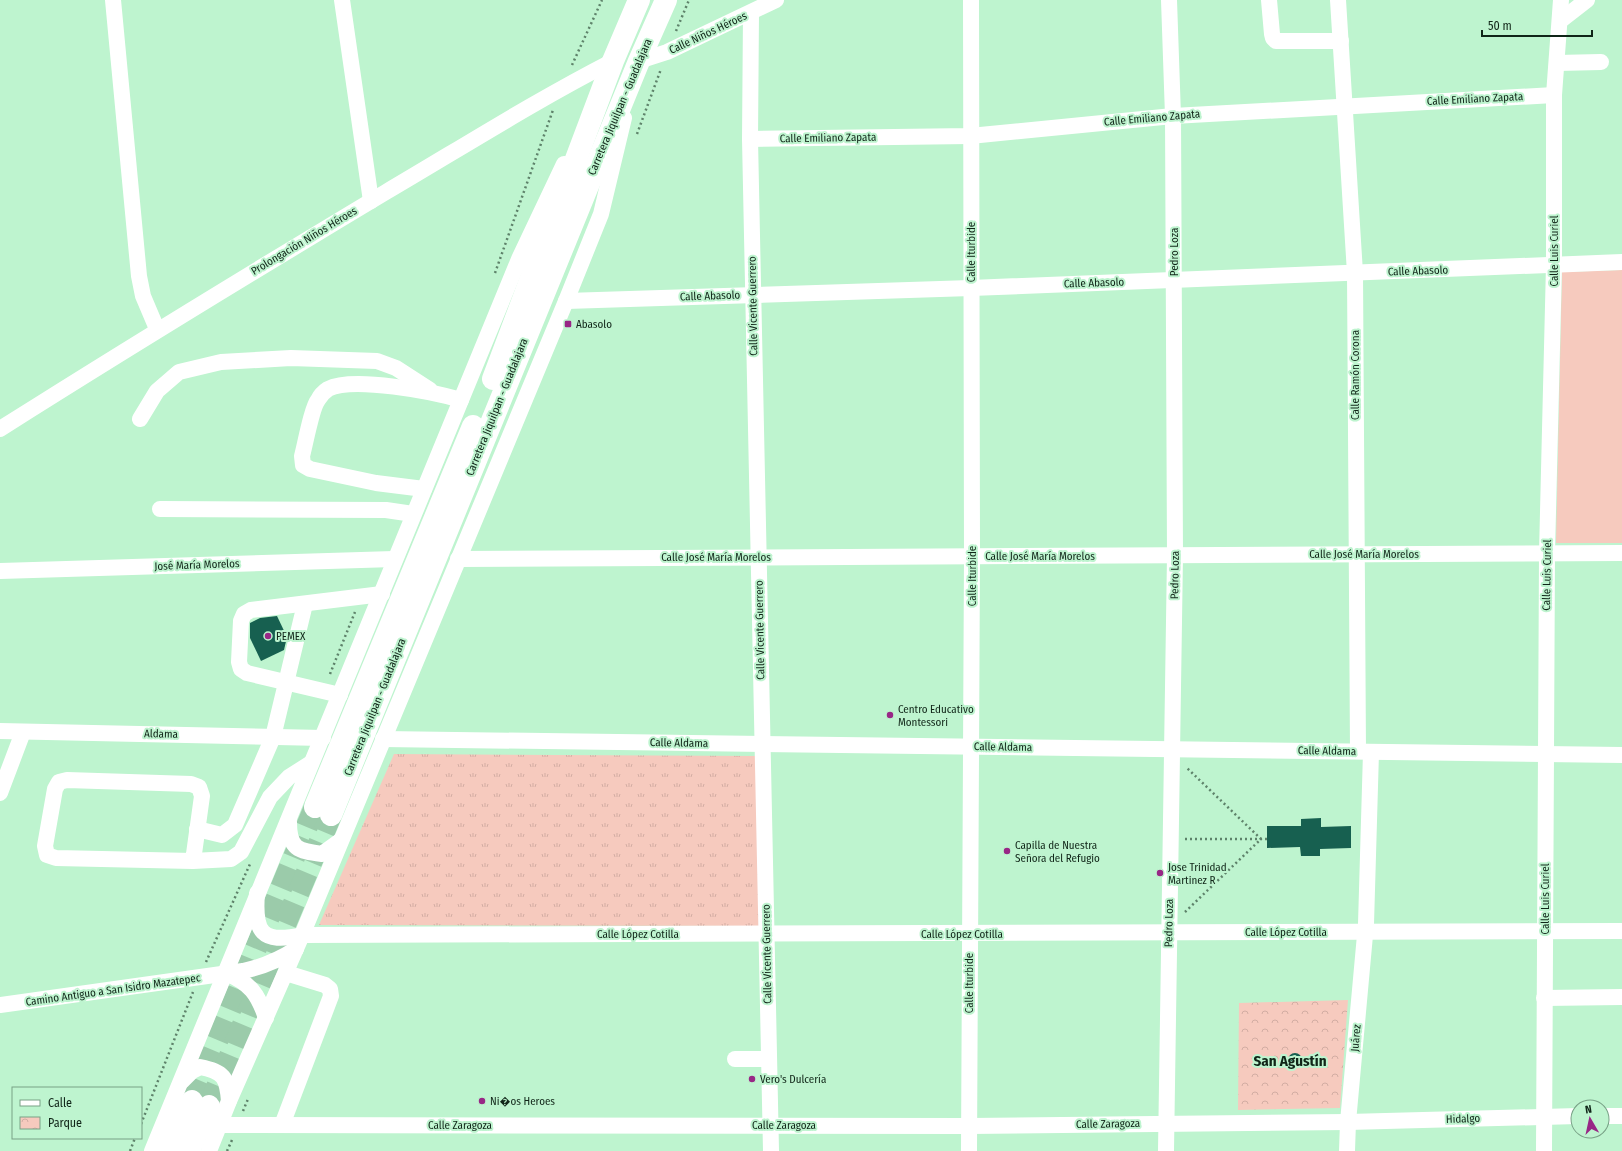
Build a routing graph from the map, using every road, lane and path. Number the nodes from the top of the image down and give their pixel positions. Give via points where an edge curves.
1 (113, 0) edge
2 (342, 0) edge
3 (602, 0) edge
4 (639, 0) edge
5 (666, 0) edge
6 (689, 0) edge
7 (776, 0) edge
8 (971, 0) edge
9 (1169, 0) edge
10 (1269, 0) edge
11 (1338, 0) edge
12 (1561, 0) edge
13 (1587, 0) edge
14 (751, 13) junction
15 (1560, 21) junction
16 (1341, 41) junction
17 (667, 52) junction
18 (613, 61) junction
19 (638, 61) junction
20 (1601, 62) dead end
21 (1557, 63) junction
22 (562, 88) junction
23 (1554, 95) junction
24 (1345, 106) junction
25 (1173, 116) junction
26 (970, 136) junction
27 (750, 139) junction
28 (371, 201) junction
29 (1622, 262) edge
30 (1554, 265) junction
31 (1355, 273) junction
32 (1174, 280) junction
33 (971, 288) junction
34 (753, 295) junction
35 (566, 301) junction
36 (158, 330) junction
37 (433, 393) junction
38 (461, 400) junction
39 (140, 419) dead end
40 (0, 429) edge
41 (424, 489) junction
42 (160, 508) dead end
43 (413, 514) junction
44 (1622, 552) edge
45 (1547, 553) junction
46 (1356, 554) junction
47 (1175, 555) junction
48 (972, 556) junction
49 (759, 557) junction
50 (394, 559) junction
51 (458, 559) junction
52 (0, 571) edge
53 (382, 594) junction
54 (305, 604) junction
55 (287, 682) junction
56 (340, 695) junction
57 (0, 731) edge
58 (23, 732) junction
59 (273, 737) junction
60 (323, 738) junction
61 (383, 739) junction
62 (763, 744) junction
63 (971, 746) junction
64 (1172, 751) junction
65 (1364, 751) junction
66 (1546, 754) junction
67 (1622, 755) edge
68 (311, 763) junction
69 (0, 793) edge
70 (288, 821) junction
71 (198, 829) junction
72 (1171, 839) junction
73 (1261, 839) junction
74 (1267, 839) dead end
75 (340, 840) junction
76 (193, 861) junction
77 (257, 893) junction
78 (1365, 928) junction
79 (1169, 930) junction
80 (1545, 931) junction
81 (1622, 931) edge
82 (767, 933) junction
83 (969, 934) junction
84 (299, 942) junction
85 (226, 973) junction
86 (286, 973) junction
87 (1622, 997) edge
88 (1544, 998) junction
89 (0, 1005) edge
90 (266, 1018) junction
91 (735, 1059) dead end
92 (769, 1059) junction
93 (180, 1083) junction
94 (212, 1108) junction
95 (1544, 1116) junction
96 (1570, 1116) edge
97 (1610, 1116) edge
98 (1622, 1116) edge
99 (1348, 1122) junction
100 (1167, 1123) junction
101 (282, 1125) junction
102 (771, 1125) junction
103 (970, 1126) junction
104 (136, 1139) edge
105 (130, 1151) edge
106 (152, 1151) edge
107 (170, 1151) edge
108 (189, 1151) edge
109 (209, 1151) edge
110 (771, 1151) edge
111 (969, 1151) edge
112 (1166, 1151) edge
113 (1347, 1151) edge
114 (1544, 1151) edge

1 - 36 street via 139,276 143,296
2 - 28 street
3 - 22 path
4 - 18 highway, Carretera Jiquilpan - Guadalajara
5 - 19 highway, Carretera Jiquilpan - Guadalajara
6 - 17 path
7 - 14 street, Calle Niños Héroes
8 - 26 street, Calle Iturbide
9 - 25 street, Pedro Loza
10 - 16 street via 1272,34 1276,41
11 - 16 street, Calle Ramón Corona
12 - 15 street, Calle Luis Curiel
13 - 15 street
14 - 17 street, Calle Niños Héroes
14 - 27 street, Calle Vicente Guerrero
15 - 21 street, Calle Luis Curiel
16 - 24 street, Calle Ramón Corona
17 - 19 street, Calle Niños Héroes
18 - 19 highway, Carretera Jiquilpan - Guadalajara via 495,373 323,811
18 - 22 street, Prolongación Niños Héroes
18 - 38 street via 519,259
19 - 35 street via 601,214
20 - 21 street
21 - 23 street, Calle Luis Curiel
22 - 28 street, Prolongación Niños Héroes
23 - 24 street, Calle Emiliano Zapata
23 - 30 street, Calle Luis Curiel
24 - 25 street, Calle Emiliano Zapata
24 - 31 street, Calle Ramón Corona
25 - 26 street, Calle Emiliano Zapata
25 - 32 street, Pedro Loza
26 - 27 street, Calle Emiliano Zapata
26 - 33 street, Calle Iturbide
27 - 34 street, Calle Vicente Guerrero
28 - 36 street, Prolongación Niños Héroes
29 - 30 street, Calle Abasolo
30 - 31 street, Calle Abasolo
30 - 45 street, Calle Luis Curiel
31 - 32 street, Calle Abasolo
31 - 46 street, Calle Ramón Corona
32 - 33 street, Calle Abasolo
32 - 47 street, Pedro Loza
33 - 34 street, Calle Abasolo
33 - 48 street, Calle Iturbide
34 - 35 street, Calle Abasolo
34 - 49 street, Calle Vicente Guerrero
35 - 51 street
36 - 40 street, Prolongación Niños Héroes
37 - 38 street
37 - 39 street via 396,368 377,361 291,358 221,362 179,372 156,391
37 - 41 street via 379,385 341,385 328,389 317,401 302,456 303,464 310,469 376,483
38 - 41 street
41 - 43 street
42 - 43 street via 386,510
43 - 50 street
44 - 45 street, Calle José María Morelos
45 - 46 street, Calle José María Morelos
45 - 66 street, Calle Luis Curiel
46 - 47 street, Calle José María Morelos
46 - 65 street, Calle Ramón Corona
47 - 48 street, Calle José María Morelos
47 - 64 street, Pedro Loza
48 - 49 street, Calle José María Morelos
48 - 63 street, Calle Iturbide
49 - 51 street, Calle José María Morelos
49 - 62 street, Calle Vicente Guerrero
50 - 52 street, José María Morelos
50 - 53 street
51 - 61 street
53 - 54 street
53 - 56 street
54 - 55 street
54 - 55 street via 251,610 244,614 241,621 241,669 247,673
55 - 56 street
55 - 59 street
56 - 60 street
57 - 58 street, Aldama
58 - 59 street, Aldama
58 - 69 street
59 - 60 street, Aldama
59 - 71 street via 235,825 222,835
60 - 68 street
61 - 62 street, Calle Aldama
61 - 75 street
62 - 63 street, Calle Aldama
62 - 82 street, Calle Vicente Guerrero
63 - 64 street, Calle Aldama
63 - 83 street, Calle Iturbide
64 - 65 street, Calle Aldama
64 - 72 street, Pedro Loza
64 - 73 path
65 - 66 street, Calle Aldama
65 - 78 street, Juárez
66 - 67 street, Calle Aldama
66 - 80 street, Calle Luis Curiel
68 - 70 street
68 - 76 street via 289,778 270,797 241,852 231,859
70 - 75 street via 291,843 304,852 322,854
70 - 77 street
71 - 76 street
71 - 76 street via 202,796 199,787 191,784 67,780 59,782 55,789 45,846 48,855 56,858
72 - 73 path
72 - 79 street, Pedro Loza
73 - 74 path
73 - 79 path
75 - 84 street
77 - 84 street, Calle López Cotilla via 257,922 260,930 274,938
77 - 85 street
78 - 79 street, Calle López Cotilla
78 - 80 street, Calle López Cotilla
78 - 99 street, Juárez
79 - 83 street, Calle López Cotilla
79 - 100 street, Pedro Loza
80 - 81 street, Calle López Cotilla
80 - 88 street, Calle Luis Curiel
82 - 83 street, Calle López Cotilla
82 - 84 street, Calle López Cotilla
82 - 92 street, Calle Vicente Guerrero
83 - 103 street, Calle Iturbide
84 - 85 street, Camino Antiguo a San Isidro Mazatepec via 282,958 260,967
84 - 86 street
85 - 89 street, Camino Antiguo a San Isidro Mazatepec
85 - 90 street via 250,987 260,1001
85 - 93 street
86 - 90 street
86 - 101 street via 325,985 330,989 331,996
87 - 88 street
88 - 95 street, Calle Luis Curiel
90 - 94 street
91 - 92 street
92 - 102 street, Calle Vicente Guerrero
93 - 94 street via 192,1071 200,1068 218,1072 228,1085
93 - 106 street
94 - 101 street, Calle Zaragoza
94 - 107 highway
94 - 108 highway
94 - 109 street
95 - 96 street, Hidalgo
95 - 99 street, Hidalgo
95 - 114 street, Calle Luis Curiel
97 - 98 street
99 - 100 street, Calle Zaragoza
99 - 113 street, Juárez
100 - 103 street, Calle Zaragoza
100 - 112 street, Pedro Loza
101 - 102 street, Calle Zaragoza
102 - 103 street, Calle Zaragoza
102 - 110 street, Calle Vicente Guerrero
103 - 111 street, Calle Iturbide
104 - 105 path

